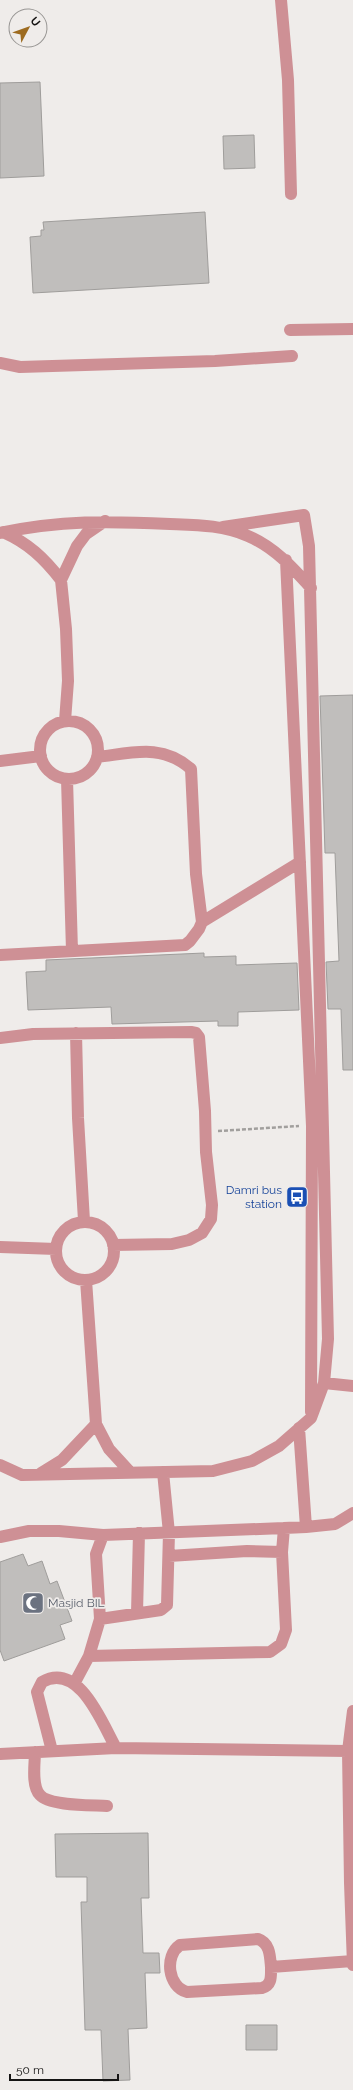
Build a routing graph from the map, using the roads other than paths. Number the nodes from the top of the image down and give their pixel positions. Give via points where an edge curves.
1 (281, 0) edge
2 (291, 194) dead end
3 (353, 329) edge
4 (290, 330) dead end
5 (292, 356) dead end
6 (0, 363) edge
7 (105, 521) junction
8 (223, 527) junction
9 (2, 533) edge
10 (286, 560) junction
11 (61, 580) junction
12 (311, 588) junction
13 (65, 720) junction
14 (40, 756) junction
15 (97, 757) junction
16 (0, 761) edge
17 (68, 779) junction
18 (300, 862) junction
19 (202, 922) junction
20 (72, 951) junction
21 (0, 956) edge
22 (76, 1033) junction
23 (0, 1038) edge
24 (84, 1221) junction
25 (113, 1245) junction
26 (0, 1246) edge
27 (56, 1250) junction
28 (86, 1280) junction
29 (324, 1383) junction
30 (353, 1386) edge
31 (311, 1418) junction
32 (96, 1424) junction
33 (299, 1428) junction
34 (0, 1465) edge
35 (130, 1472) junction
36 (163, 1472) junction
37 (39, 1474) junction
38 (353, 1513) edge
39 (306, 1527) junction
40 (284, 1528) junction
41 (139, 1533) junction
42 (169, 1533) junction
43 (103, 1535) junction
44 (0, 1537) edge
45 (282, 1552) junction
46 (170, 1556) junction
47 (137, 1613) junction
48 (100, 1618) junction
49 (89, 1656) junction
50 (74, 1684) junction
51 (353, 1711) edge
52 (116, 1748) junction
53 (52, 1751) junction
54 (350, 1751) edge
55 (35, 1752) junction
56 (0, 1754) edge
57 (107, 1806) dead end
58 (351, 1883) edge
59 (353, 1961) edge
60 (353, 1965) edge
61 (271, 1967) junction

1 - 2 street via 288,80
3 - 4 street
5 - 6 street via 20,367
7 - 8 street
7 - 9 street via 60,523
7 - 11 street via 86,534 77,546
8 - 10 street via 249,536
8 - 12 street via 304,515 309,546
9 - 11 street via 31,547
10 - 12 street
10 - 18 street
11 - 13 street via 67,644
12 - 29 street via 328,1339
13 - 14 street via 50,727 41,740
13 - 15 street via 79,722 91,730 97,743
14 - 16 street
14 - 17 street via 46,767 56,776
15 - 17 street via 91,768 81,776
15 - 19 street via 155,751 171,755 191,769 196,874
17 - 20 street
18 - 19 street
18 - 31 street via 312,1126
19 - 20 street via 200,929 184,945
20 - 21 street
22 - 23 street
22 - 24 street
22 - 25 street via 196,1033 199,1037 211,1219 202,1233 189,1240 172,1244
24 - 25 street via 96,1224 104,1230 111,1237
24 - 27 street via 61,1235
25 - 28 street via 113,1259 108,1269 100,1277
26 - 27 street
27 - 28 street via 58,1261 65,1272 76,1279
28 - 32 street
29 - 30 street
29 - 31 street
31 - 33 street
32 - 35 street via 109,1449
32 - 37 street via 62,1460
33 - 36 street via 279,1446 252,1461 213,1471
33 - 39 street
34 - 37 street via 22,1475
35 - 36 street
35 - 37 street
36 - 42 street
38 - 39 street via 335,1524
39 - 40 street
40 - 42 street
40 - 45 street
41 - 42 street
41 - 43 street
41 - 47 street
42 - 46 street
43 - 44 street via 30,1531
43 - 48 street via 96,1554
45 - 46 street via 247,1551
45 - 49 street via 286,1630 281,1644 270,1652
46 - 47 street via 167,1605 161,1610
47 - 48 street
48 - 49 street
49 - 50 street
50 - 52 street via 84,1691
50 - 53 street via 55,1676 42,1682 37,1692
51 - 54 street
52 - 53 street
52 - 54 street
53 - 55 street
54 - 58 street
55 - 56 street
55 - 57 street via 36,1785 39,1795 50,1801
58 - 59 street
59 - 60 street
59 - 61 street
61 - 61 street via 271,1981 262,1988 187,1992 181,1991 173,1982 170,1960 174,1949 180,1945 258,1939 268,1947

